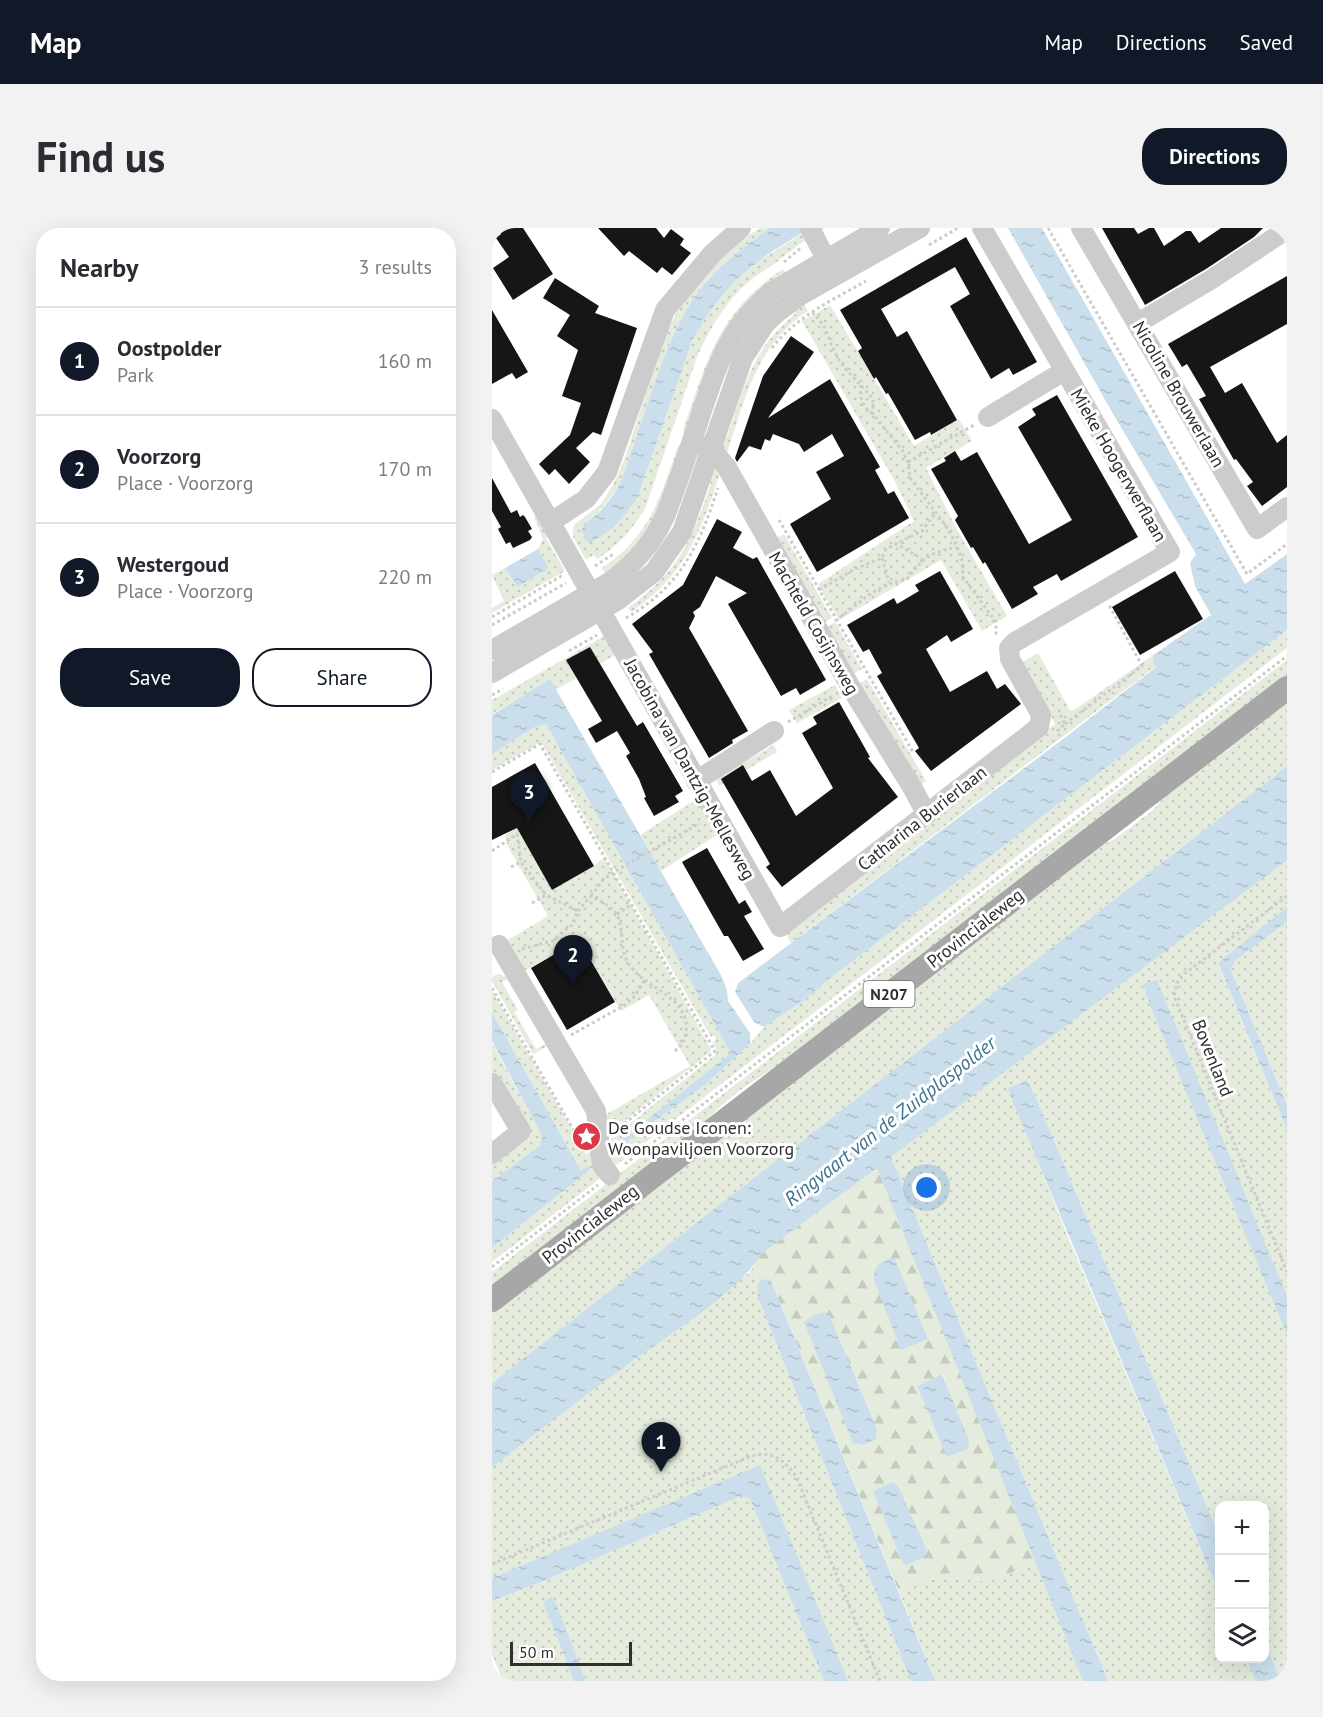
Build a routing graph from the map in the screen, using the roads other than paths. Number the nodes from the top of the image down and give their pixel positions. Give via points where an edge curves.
1 (741, 228) edge
2 (810, 228) edge
3 (880, 228) edge
4 (982, 228) edge
5 (1081, 228) edge
6 (1284, 228) edge
7 (924, 237) edge
8 (830, 268) junction
9 (1138, 323) junction
10 (1064, 371) junction
11 (988, 417) road end
12 (492, 419) edge
13 (692, 442) junction
14 (711, 449) junction
15 (1287, 507) edge
16 (551, 522) junction
17 (590, 594) junction
18 (605, 620) junction
19 (492, 650) edge
20 (492, 673) edge
21 (1287, 688) edge
22 (1032, 700) joint
23 (774, 730) road end
24 (696, 781) junction
25 (927, 815) junction
26 (780, 927) joint
27 (499, 958) edge
28 (492, 1083) edge
29 (492, 1154) edge
30 (610, 1175) road end
31 (492, 1300) edge

1 - 16 street via 712,254 665,310 607,472 586,499
2 - 8 street
3 - 8 street
4 - 10 street, Mieke Hoogerwerflaan
5 - 9 street, Nicoline Brouwerlaan
6 - 9 street via 1212,279
7 - 8 street
8 - 13 street via 771,292 736,330 717,365
8 - 14 street via 765,324 753,341 743,358
9 - 15 street, Nicoline Brouwerlaan via 1257,529
10 - 11 street
10 - 22 street, Mieke Hoogerwerflaan via 1170,552 1016,642 1003,643
12 - 16 street, Jacobina van Dantzig-Mellesweg
13 - 14 street, Machteld Cosijnsweg
13 - 17 street via 658,532 626,571
14 - 18 street via 682,532 669,553
14 - 25 street, Machteld Cosijnsweg via 726,466
16 - 17 street, Jacobina van Dantzig-Mellesweg
17 - 18 street, Jacobina van Dantzig-Mellesweg
17 - 19 street
18 - 20 street
18 - 24 street, Jacobina van Dantzig-Mellesweg
21 - 31 main road, Provincialeweg / N207
22 - 25 street, Catharina Burierlaan via 1041,715 1039,727
23 - 24 street
24 - 26 street, Jacobina van Dantzig-Mellesweg
25 - 26 street, Catharina Burierlaan
27 - 30 street via 594,1103 602,1165
28 - 29 street via 521,1131

